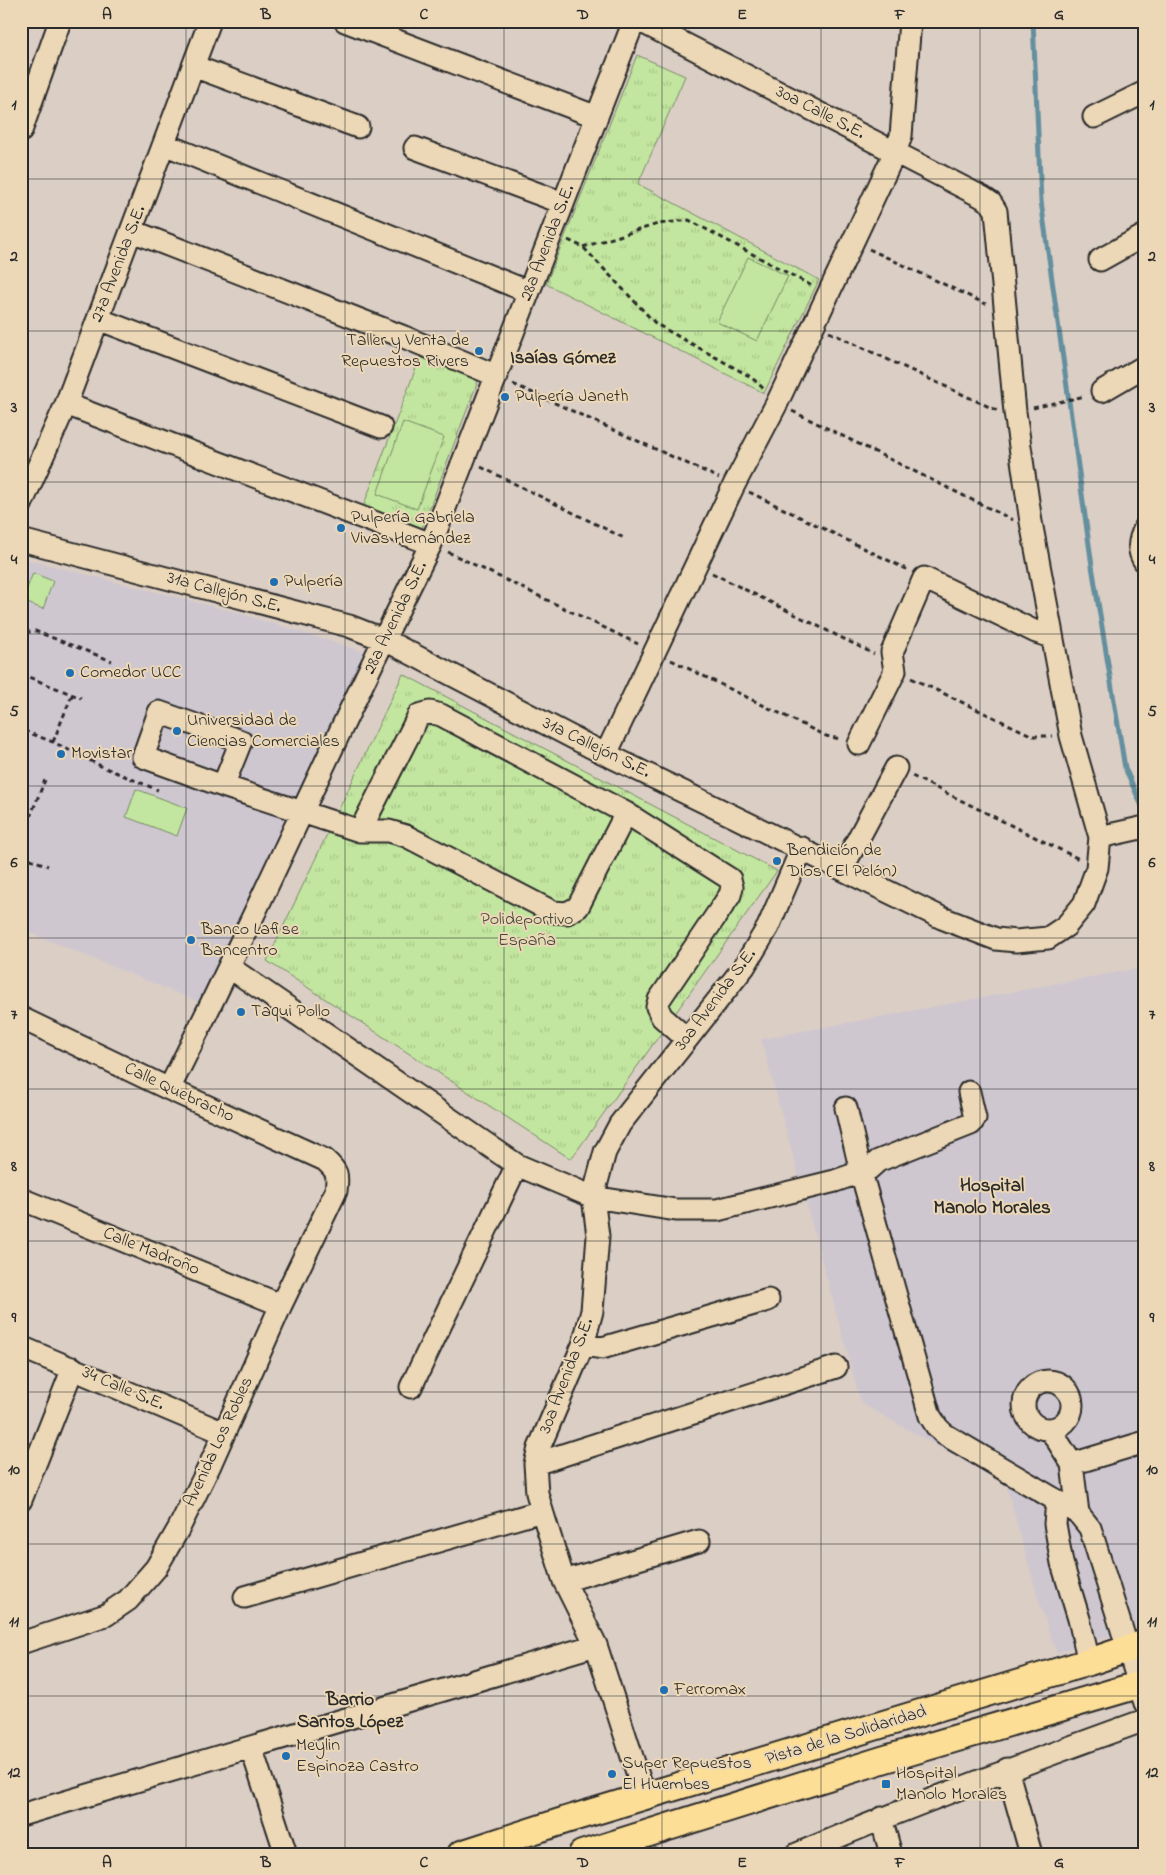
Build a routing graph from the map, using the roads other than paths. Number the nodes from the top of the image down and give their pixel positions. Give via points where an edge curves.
1 (60, 21) edge
2 (210, 21) edge
3 (345, 21) edge
4 (634, 21) edge
5 (640, 21) edge
6 (910, 21) edge
7 (193, 66) junction
8 (1145, 92) edge
9 (596, 117) junction
10 (1094, 117) dead end
11 (358, 127) dead end
12 (21, 132) edge
13 (164, 144) junction
14 (415, 148) dead end
15 (896, 152) junction
16 (563, 203) junction
17 (132, 231) junction
18 (1145, 235) edge
19 (1100, 260) dead end
20 (529, 292) junction
21 (98, 319) junction
22 (1145, 366) edge
23 (496, 376) junction
24 (1096, 393) road end
25 (66, 404) junction
26 (381, 427) dead end
27 (21, 505) edge
28 (1145, 528) edge
29 (21, 540) edge
30 (431, 544) junction
31 (1145, 562) edge
32 (1052, 637) junction
33 (385, 640) junction
34 (859, 744) dead end
35 (606, 754) junction
36 (896, 768) road end
37 (223, 786) junction
38 (303, 812) junction
39 (626, 813) junction
40 (1142, 828) edge
41 (360, 831) junction
42 (1100, 837) junction
43 (802, 848) junction
44 (842, 869) junction
45 (230, 967) junction
46 (21, 1018) edge
47 (687, 1039) junction
48 (169, 1089) junction
49 (969, 1092) dead end
50 (846, 1108) dead end
51 (517, 1166) junction
52 (335, 1169) joint
53 (860, 1172) junction
54 (593, 1197) junction
55 (21, 1199) edge
56 (768, 1300) dead end
57 (281, 1305) junction
58 (583, 1344) junction
59 (21, 1347) edge
60 (836, 1367) dead end
61 (73, 1368) junction
62 (411, 1387) dead end
63 (1050, 1429) dead end
64 (224, 1433) junction
65 (1145, 1442) edge
66 (535, 1464) junction
67 (1072, 1464) junction
68 (21, 1500) edge
69 (1057, 1502) junction
70 (542, 1511) junction
71 (1078, 1513) junction
72 (699, 1541) dead end
73 (564, 1581) junction
74 (245, 1597) dead end
75 (21, 1642) edge
76 (596, 1645) junction
77 (1136, 1645) edge
78 (1088, 1662) junction
79 (1143, 1690) edge
80 (1145, 1720) edge
81 (250, 1747) junction
82 (1007, 1769) junction
83 (645, 1797) junction
84 (21, 1815) edge
85 (881, 1818) junction
86 (286, 1854) edge
87 (461, 1854) edge
88 (582, 1854) edge
89 (797, 1854) edge
90 (891, 1854) edge
91 (1031, 1854) edge

1 - 12 street
2 - 7 street, 27a Avenida S.E.
3 - 9 street
4 - 9 street, 28a Avenida S.E.
5 - 15 street, 30a Calle S.E.
6 - 15 street via 901,136
7 - 11 street
7 - 13 street, 27a Avenida S.E.
8 - 10 street
9 - 16 street, 28a Avenida S.E.
13 - 17 street, 27a Avenida S.E.
13 - 20 street
14 - 16 street
15 - 32 street, 30a Calle S.E. via 982,197 996,210 1016,412 1031,522
15 - 35 street
16 - 20 street, 28a Avenida S.E.
17 - 21 street, 27a Avenida S.E.
17 - 23 street
18 - 19 street
20 - 23 street, 28a Avenida S.E.
21 - 25 street, 27a Avenida S.E.
21 - 26 street
22 - 24 street
23 - 30 street, 28a Avenida S.E.
25 - 27 street, 27a Avenida S.E.
25 - 30 street
28 - 31 street via 1139,546 1140,556
29 - 33 street, 31a Callejón S.E. via 349,626
30 - 33 street, 28a Avenida S.E.
32 - 34 street via 924,578 892,652 894,665
32 - 42 street via 1070,736
33 - 35 street, 31a Callejón S.E.
33 - 38 street, 28a Avenida S.E.
35 - 43 street, 31a Callejón S.E.
36 - 44 street
37 - 37 street via 143,757 159,712 240,741
37 - 38 street
38 - 41 street
38 - 45 street, 28a Avenida S.E.
39 - 41 street via 578,907 567,913 553,912 406,836
39 - 41 street via 430,712 419,715
39 - 47 street via 730,878 730,895 657,1007 662,1017
40 - 42 street
42 - 44 street, 31a Callejón S.E. via 1097,868 1084,904 1066,926 1048,938 996,939 942,918
43 - 44 street, 31a Callejón S.E.
43 - 47 street, 30a Avenida S.E. via 768,926 744,967
45 - 48 street, 28a Avenida S.E.
45 - 51 street
46 - 48 street, Calle Quebracho
47 - 54 street, 30a Avenida S.E. via 620,1124 605,1152
48 - 52 street, Calle Quebracho via 325,1160
49 - 53 street via 975,1118 971,1124 878,1161 869,1170
50 - 53 street
51 - 54 street
51 - 62 street
52 - 57 street, Avenida Los Robles via 336,1191
53 - 54 street via 717,1210 676,1210
53 - 69 street via 930,1416 944,1434
54 - 58 street, 30a Avenida S.E. via 598,1236 596,1278
55 - 57 street, Calle Madroño
56 - 58 street via 602,1348
57 - 64 street, Avenida Los Robles
58 - 66 street, 30a Avenida S.E.
59 - 61 street, 34 Calle S.E.
60 - 66 street
61 - 64 street, 34 Calle S.E.
61 - 68 street
63 - 67 street
64 - 75 street, Avenida Los Robles via 179,1528 156,1568 128,1600 106,1615
65 - 67 street
66 - 70 street, 30a Avenida S.E.
67 - 71 street
69 - 71 street
69 - 78 street via 1055,1524 1062,1563
70 - 73 street, 30a Avenida S.E.
70 - 74 street
71 - 77 street via 1090,1528
72 - 73 street
73 - 76 street, 30a Avenida S.E.
76 - 81 street
76 - 83 street, 30a Avenida S.E.
77 - 78 main road, Pista de la Solidaridad
77 - 79 street
78 - 83 main road, Pista de la Solidaridad
79 - 88 main road, Pista de la Solidaridad via 882,1760
80 - 82 street
81 - 84 street
81 - 86 street
82 - 85 street
82 - 91 street
83 - 87 main road, Pista de la Solidaridad
85 - 89 street
85 - 90 street

